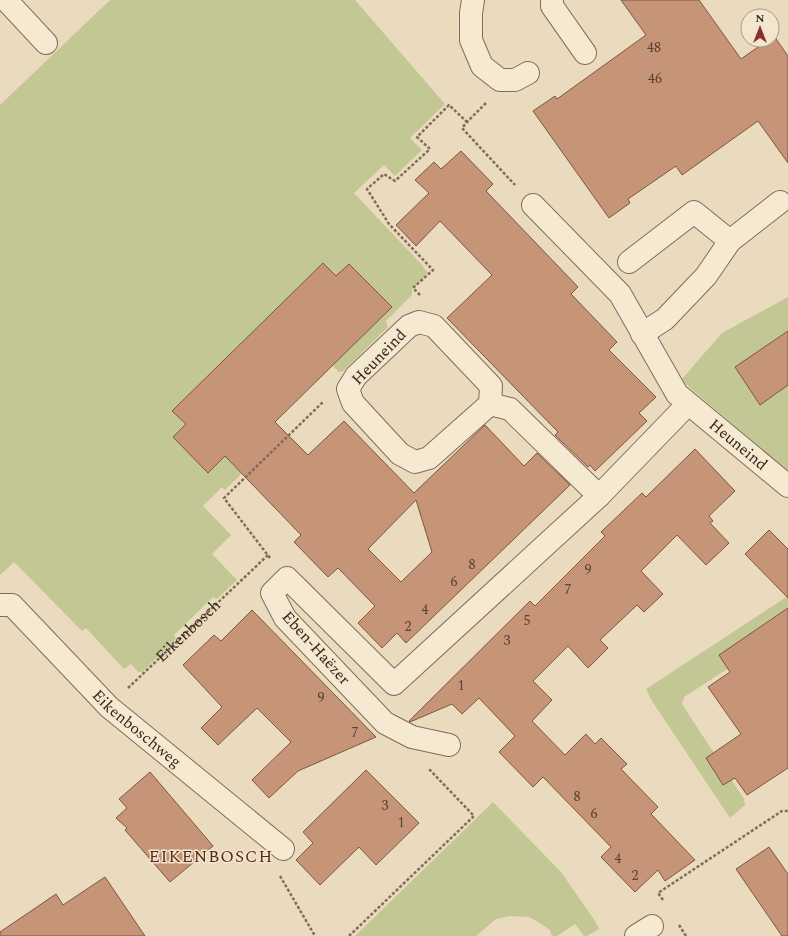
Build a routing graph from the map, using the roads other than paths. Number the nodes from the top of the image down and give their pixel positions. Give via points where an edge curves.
1 (6, 0) edge
2 (473, 0) edge
3 (552, 0) edge
4 (46, 43) dead end
5 (585, 53) dead end
6 (528, 73) dead end
7 (780, 202) dead end
8 (533, 205) road end
9 (730, 241) junction
10 (629, 262) dead end
11 (642, 334) junction
12 (490, 404) junction
13 (688, 404) junction
14 (788, 486) edge
15 (599, 496) junction
16 (0, 605) edge
17 (449, 745) dead end
18 (283, 849) road end

1 - 4 street
2 - 6 street via 471,40 482,66 500,80 515,80
3 - 5 street via 552,6
7 - 9 street
8 - 11 street, Heuneind via 620,294
9 - 10 street via 694,212
9 - 11 street via 706,276 665,319
11 - 13 street, Heuneind via 677,394
12 - 12 street, Heuneind via 491,386 434,326 420,322 409,326 356,376 348,389 353,402 400,454 415,462 429,458
12 - 15 street via 510,409
13 - 14 street, Heuneind
13 - 15 street
15 - 17 street, Eben-Haëzer via 394,684 287,578 272,593 285,618 385,723 412,737
16 - 18 street, Eikenboschweg via 12,604 109,707

